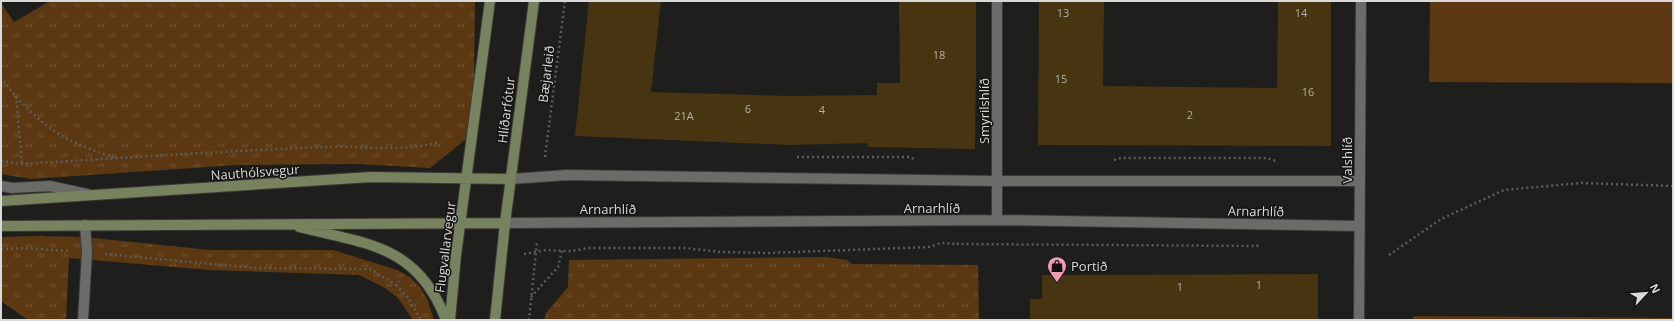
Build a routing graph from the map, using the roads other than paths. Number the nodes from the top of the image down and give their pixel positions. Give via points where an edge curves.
1 (490, 1) edge
2 (534, 1) edge
3 (997, 1) edge
4 (1361, 1) edge
5 (467, 178) junction
6 (510, 179) junction
7 (997, 181) junction
8 (1360, 181) junction
9 (1, 186) edge
10 (93, 196) junction
11 (1, 201) edge
12 (997, 220) junction
13 (460, 223) junction
14 (505, 223) junction
15 (283, 224) junction
16 (84, 225) junction
17 (1, 226) edge
18 (1359, 226) junction
19 (83, 320) edge
20 (446, 320) edge
21 (450, 320) edge
22 (495, 320) edge
23 (1358, 320) edge

1 - 5 street
2 - 6 street, Hlíðarfótur
3 - 7 street, Smyrilshlíð
4 - 8 street, Valshlíð
5 - 6 street, Nauthólsvegur
5 - 10 street, Nauthólsvegur via 371,177
5 - 13 street, Flugvallarvegur
6 - 7 street via 574,176
6 - 14 street, Hlíðarfótur
7 - 8 street
7 - 12 street, Smyrilshlíð
8 - 18 street, Valshlíð
9 - 10 street via 50,186
10 - 11 street, Nauthólsvegur
12 - 14 street, Arnarhlíð
12 - 18 street, Arnarhlíð
13 - 14 street
13 - 15 street
13 - 21 street, Flugvallarvegur
14 - 22 street
15 - 16 street
15 - 20 street via 373,245 402,258 425,281 440,303
16 - 17 street
16 - 19 street via 87,252
18 - 23 street, Valshlíð

